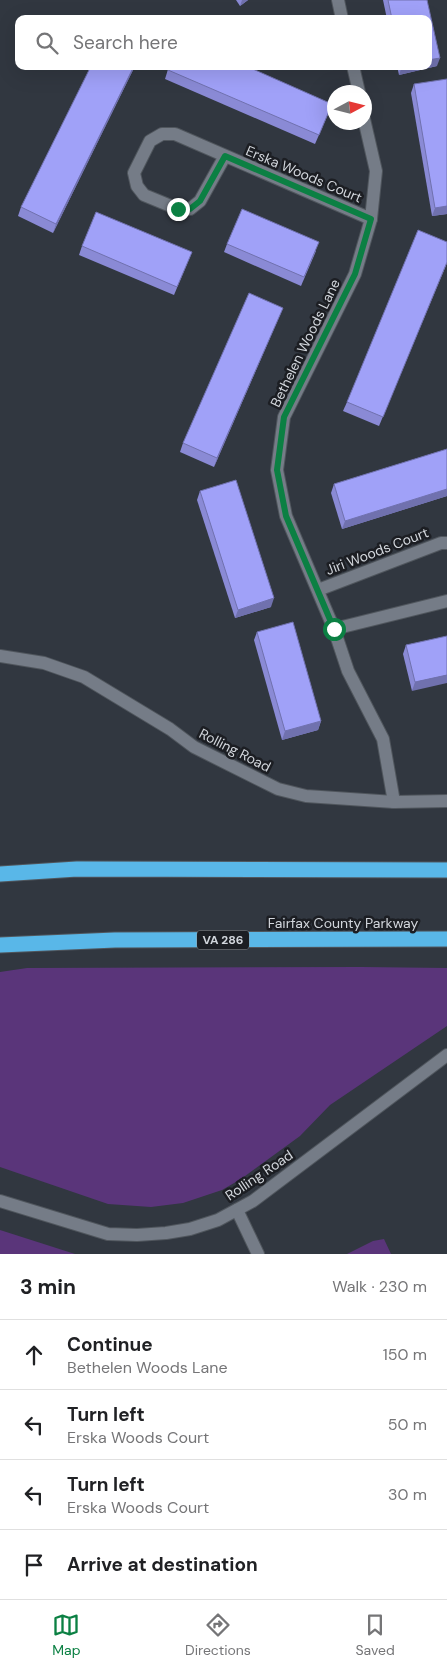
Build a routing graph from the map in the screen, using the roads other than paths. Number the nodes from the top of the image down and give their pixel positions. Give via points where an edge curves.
1 (338, 0) edge
2 (341, 15) edge
3 (354, 70) edge
4 (357, 85) edge
5 (366, 130) edge
6 (225, 156) junction
7 (371, 219) junction
8 (447, 543) edge
9 (318, 590) junction
10 (447, 600) edge
11 (334, 629) junction
12 (0, 656) edge
13 (447, 801) edge
14 (394, 802) junction
15 (447, 870) edge
16 (0, 874) edge
17 (447, 939) edge
18 (0, 945) edge
19 (447, 1055) edge
20 (0, 1201) edge
21 (237, 1210) junction
22 (258, 1254) edge

1 - 2 street
3 - 4 street
5 - 7 street, Bethelen Woods Lane via 376,172
6 - 6 street, Erska Woods Court via 175,134 162,134 150,141 134,173 137,186 144,195 178,209 190,209 200,201
6 - 7 street, Erska Woods Court
7 - 9 street, Bethelen Woods Lane via 355,274 284,417 277,470 286,516
8 - 9 street, Jiri Woods Court
9 - 11 street, Bethelen Woods Lane
10 - 11 street
11 - 14 street, Bethelen Woods Lane via 348,671 383,739
12 - 14 street, Rolling Road via 44,663 84,677 194,747 278,789 306,796
13 - 14 street, Rolling Road
15 - 16 highway via 76,869
17 - 18 highway, Fairfax County Parkway / VA 286 via 115,940
19 - 21 street, Rolling Road
20 - 21 street, Rolling Road via 108,1234 137,1236 190,1229
21 - 22 street

